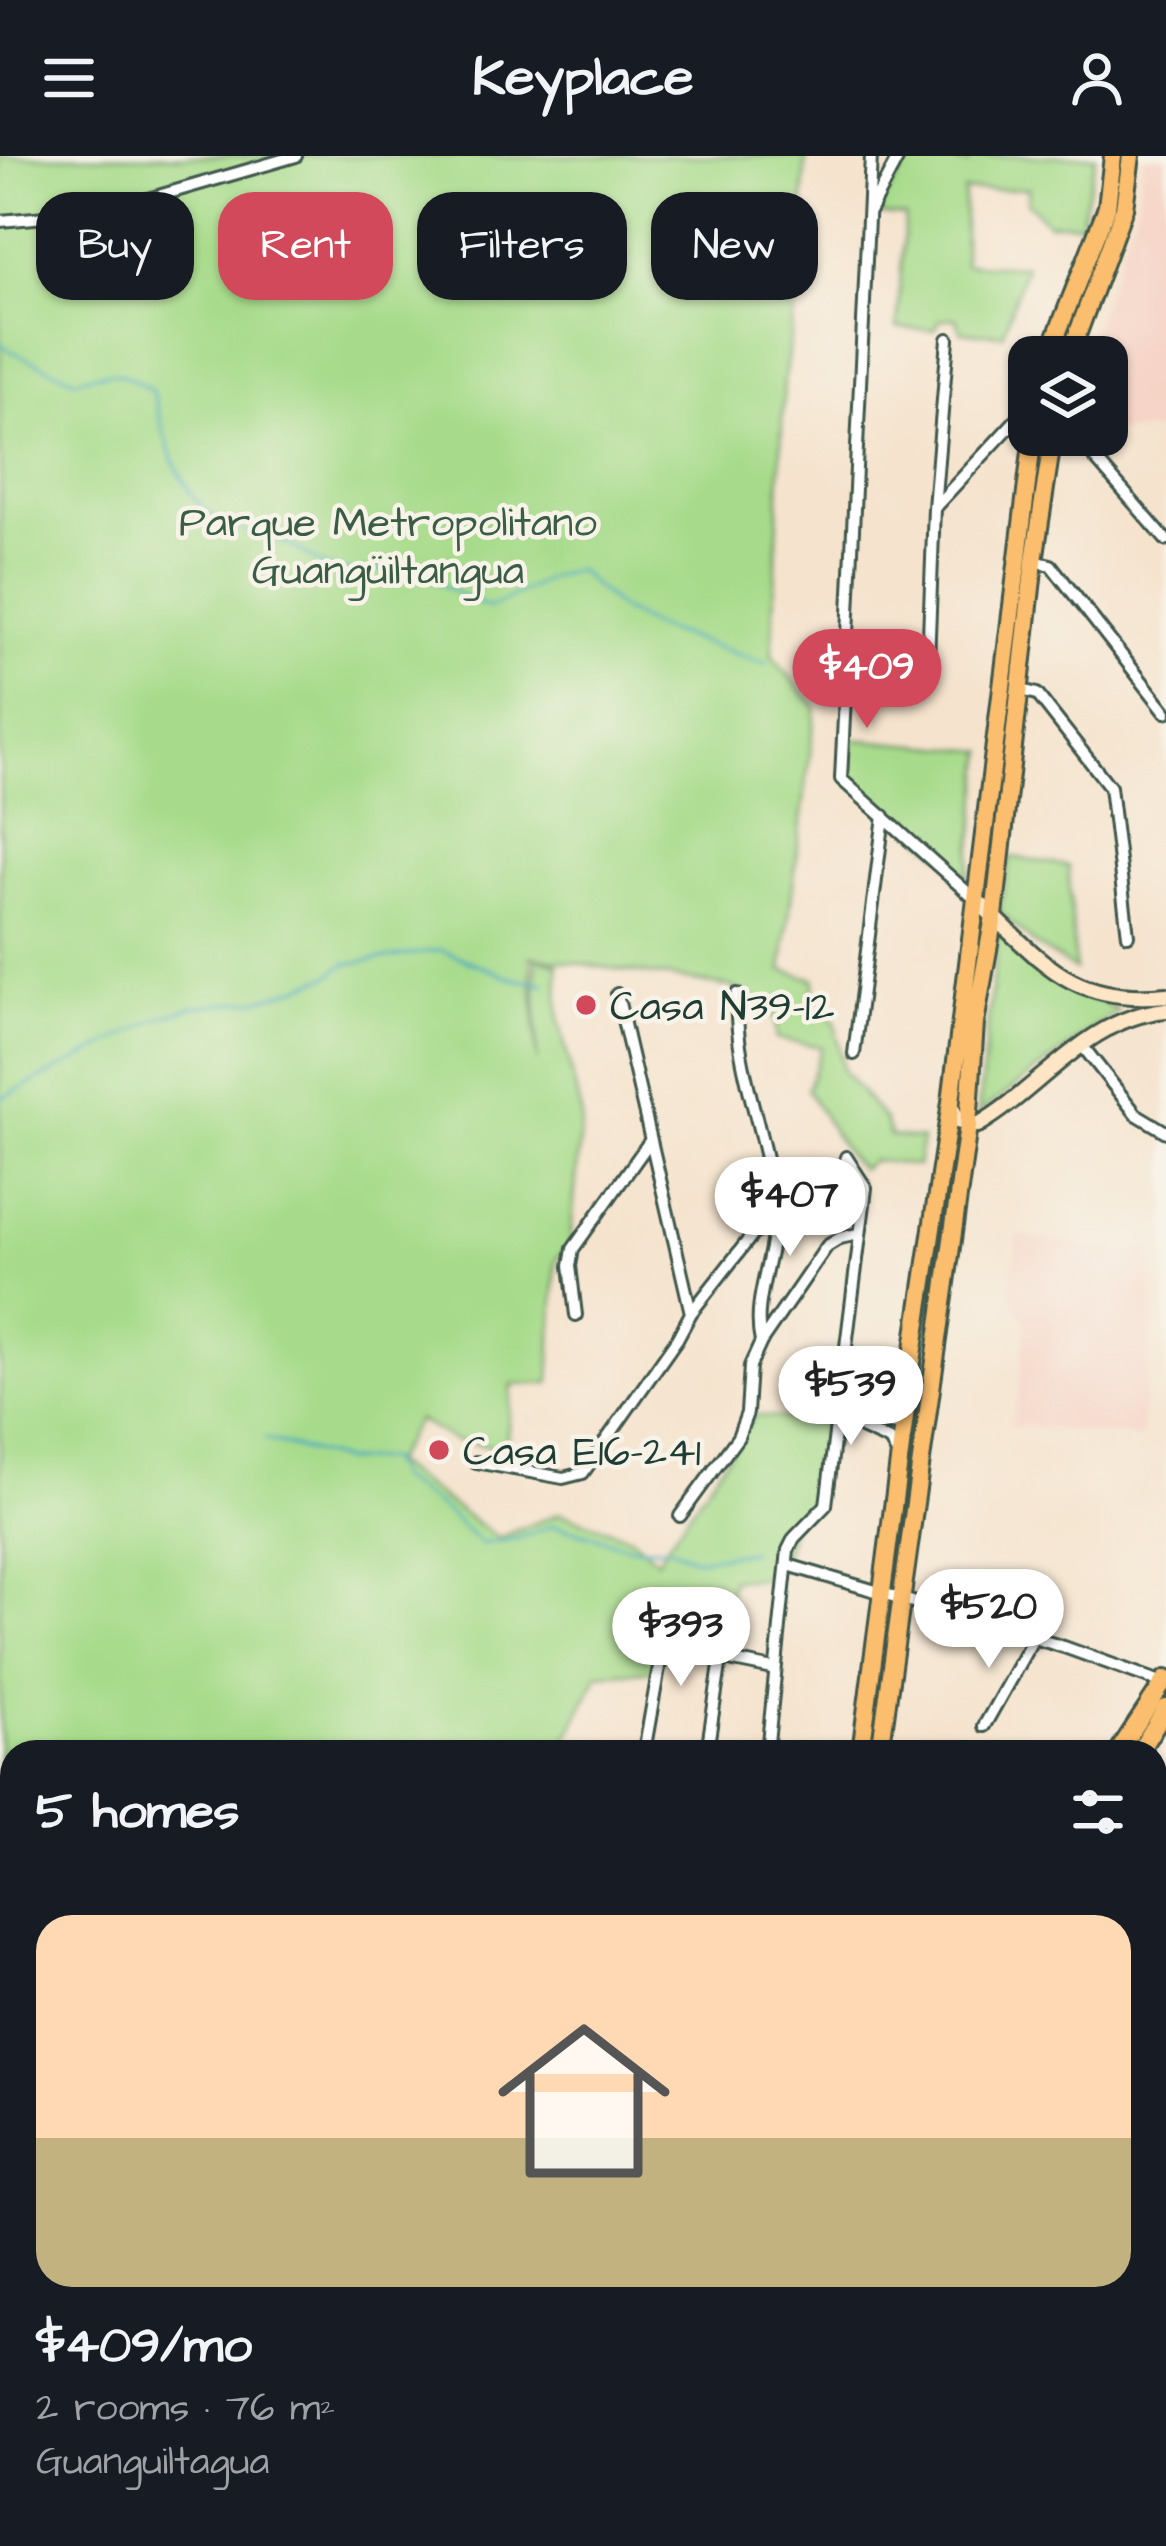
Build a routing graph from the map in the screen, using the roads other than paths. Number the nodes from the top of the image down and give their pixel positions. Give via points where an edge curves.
1 (296, 156) edge
2 (871, 156) edge
3 (899, 156) edge
4 (1113, 156) edge
5 (1131, 156) edge
6 (868, 215) junction
7 (0, 221) edge
8 (1056, 336) edge
9 (1075, 336) edge
10 (948, 339) dead end
11 (1008, 432) edge
12 (1006, 434) joint
13 (1029, 456) edge
14 (1050, 456) edge
15 (1093, 456) edge
16 (934, 508) junction
17 (1166, 540) edge
18 (1034, 561) junction
19 (846, 680) junction
20 (1018, 689) junction
21 (1166, 712) edge
22 (884, 816) junction
23 (976, 900) junction
24 (994, 916) junction
25 (1128, 935) dead end
26 (617, 994) dead end
27 (737, 994) dead end
28 (1166, 995) edge
29 (1119, 998) junction
30 (1144, 1005) junction
31 (1166, 1010) edge
32 (1122, 1018) junction
33 (1081, 1043) junction
34 (854, 1054) dead end
35 (951, 1102) junction
36 (968, 1126) junction
37 (1166, 1132) edge
38 (650, 1141) junction
39 (847, 1157) dead end
40 (774, 1225) junction
41 (857, 1234) junction
42 (691, 1313) junction
43 (576, 1315) dead end
44 (761, 1342) junction
45 (842, 1384) junction
46 (840, 1405) junction
47 (904, 1424) junction
48 (900, 1458) junction
49 (476, 1462) dead end
50 (680, 1516) dead end
51 (788, 1565) junction
52 (882, 1590) junction
53 (901, 1597) junction
54 (669, 1611) dead end
55 (1034, 1637) junction
56 (665, 1646) junction
57 (721, 1659) junction
58 (773, 1669) junction
59 (1165, 1682) edge
60 (1166, 1708) edge
61 (864, 1722) junction
62 (884, 1724) junction
63 (984, 1726) dead end
64 (646, 1740) edge
65 (708, 1740) edge
66 (768, 1740) edge
67 (862, 1740) edge
68 (882, 1740) edge
69 (1126, 1740) edge
70 (1146, 1740) edge

1 - 7 street via 103,212
2 - 6 street
3 - 6 street
4 - 8 main road via 1107,207
5 - 9 main road via 1124,208
6 - 19 street
10 - 16 street
11 - 12 street
12 - 16 street
13 - 23 main road
14 - 18 main road
15 - 17 street
16 - 19 street via 926,670 892,693
18 - 20 main road
18 - 21 street via 1051,565
19 - 22 street via 841,779
20 - 24 main road
20 - 25 street via 1037,694 1110,788
22 - 23 street
22 - 34 street
23 - 24 main road
23 - 35 main road
24 - 29 main road via 1065,977
24 - 36 main road
26 - 38 street
27 - 40 street via 736,1029
28 - 30 main road
29 - 30 main road
29 - 32 main road
30 - 31 main road
30 - 32 main road
32 - 33 main road
33 - 36 main road via 987,1120
33 - 37 street via 1136,1114
35 - 36 main road via 957,1121
35 - 47 main road
36 - 53 main road
38 - 42 street
38 - 43 street via 573,1249
39 - 41 street via 866,1188
40 - 42 street via 753,1234
40 - 44 street via 756,1319
41 - 44 street via 827,1246
41 - 45 street
42 - 49 street via 583,1473 562,1478
44 - 50 street via 738,1437
45 - 46 street
45 - 47 street via 872,1419
46 - 48 street via 863,1429 890,1441
46 - 51 street via 826,1505 790,1544
47 - 48 main road
48 - 52 main road
51 - 52 street
51 - 58 street
52 - 53 street
52 - 61 main road
53 - 55 street
53 - 62 main road
54 - 56 street
55 - 59 street
55 - 63 street
56 - 57 street
56 - 64 street
57 - 58 street
57 - 65 street
58 - 66 street
59 - 69 main road
60 - 70 main road
61 - 62 main road via 875,1715
61 - 67 main road
62 - 68 main road

